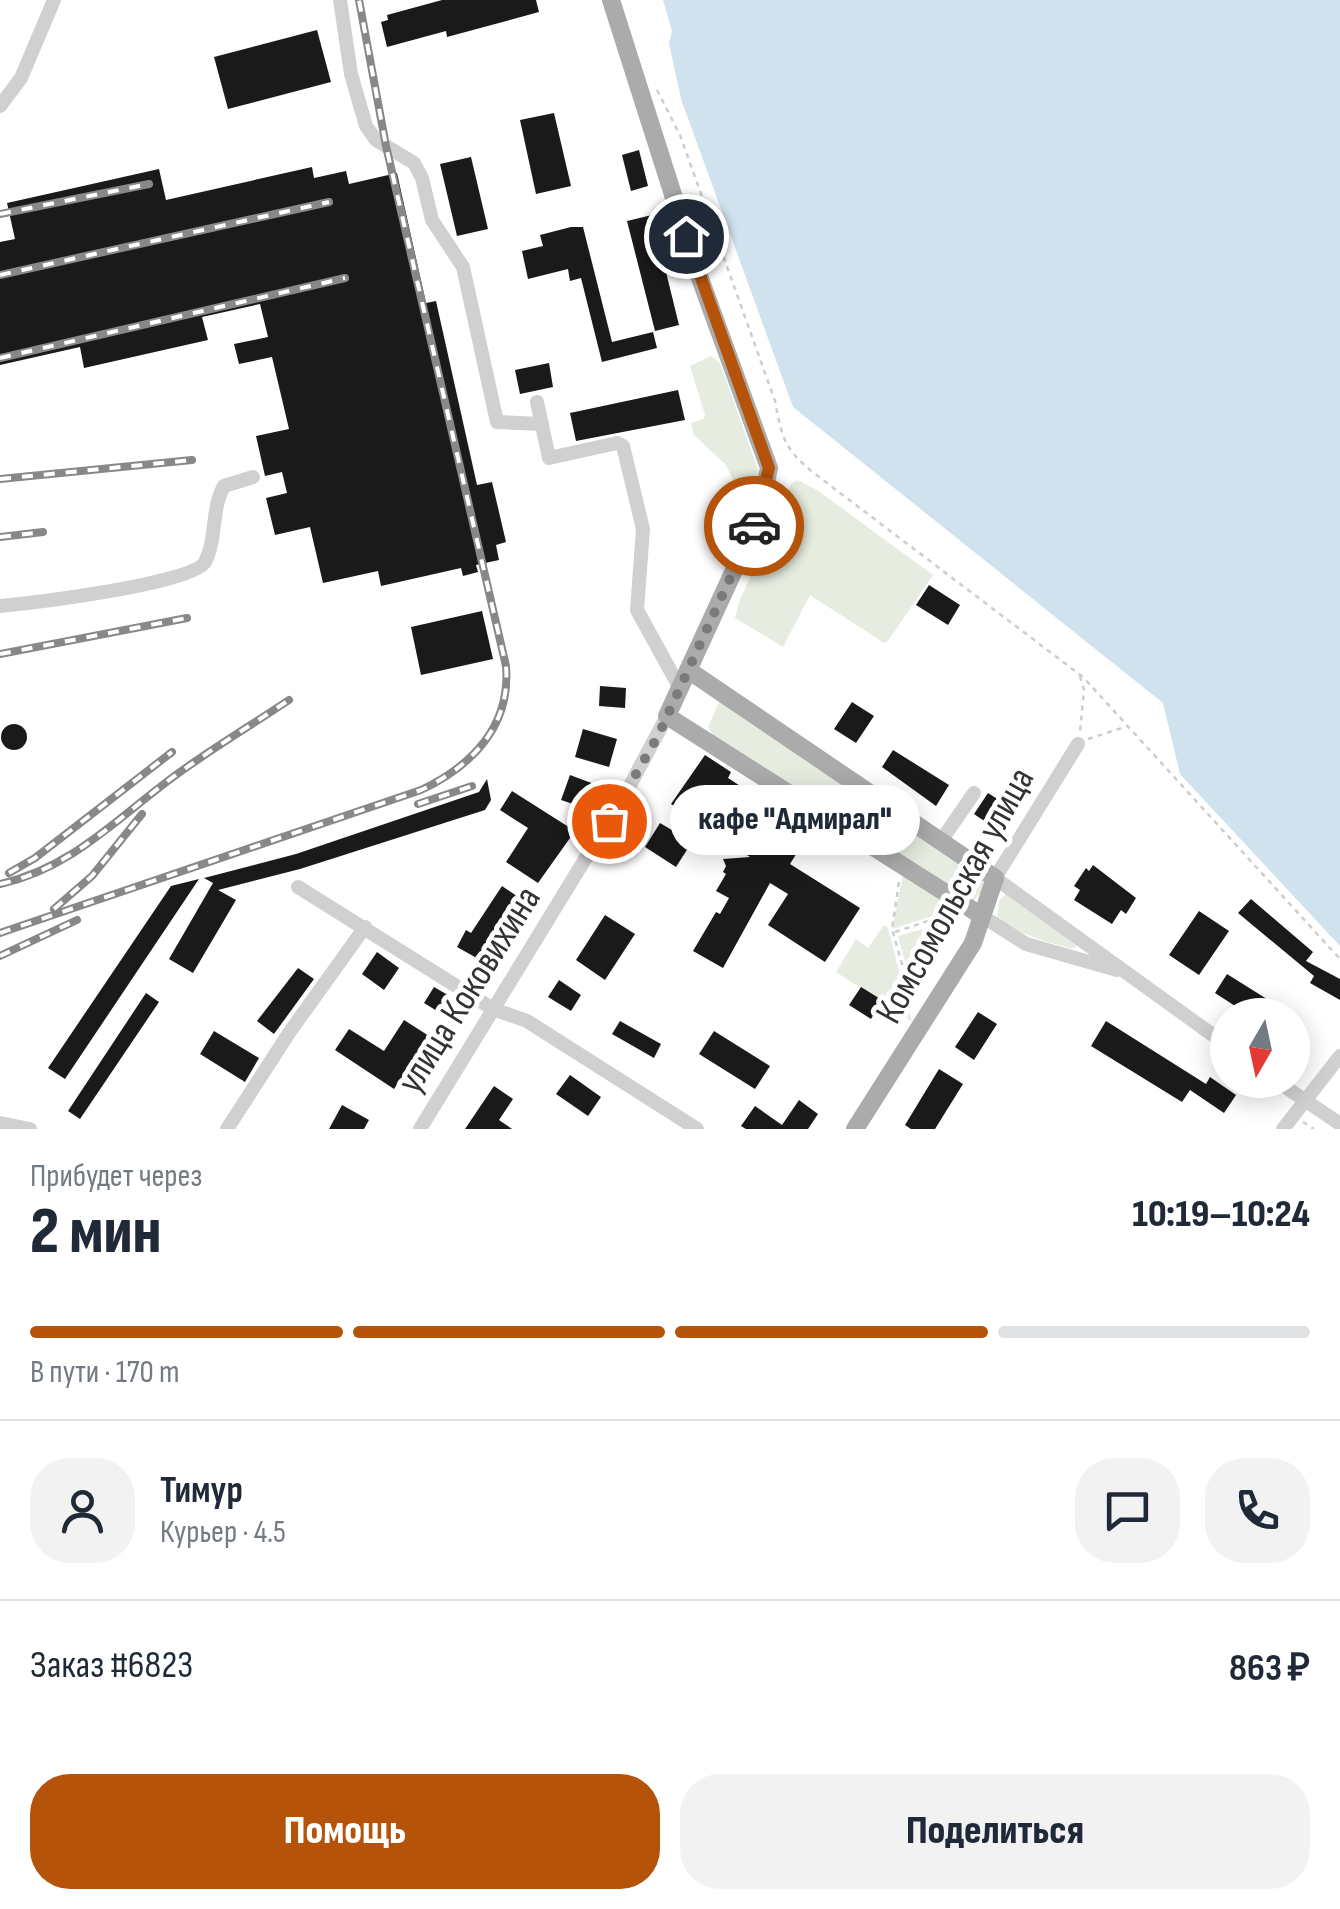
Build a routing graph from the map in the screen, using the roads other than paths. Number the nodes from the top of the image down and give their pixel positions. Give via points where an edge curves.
1 (54, 0) edge
2 (340, 0) edge
3 (611, 0) edge
4 (0, 106) edge
5 (537, 402) dead end
6 (542, 424) junction
7 (253, 476) dead end
8 (0, 606) edge
9 (688, 670) junction
10 (680, 688) junction
11 (667, 716) junction
12 (1078, 744) road end
13 (974, 793) dead end
14 (941, 841) junction
15 (995, 878) junction
16 (298, 887) dead end
17 (976, 912) junction
18 (365, 926) junction
19 (1122, 970) junction
20 (493, 1009) junction
21 (1210, 1033) edge
22 (1340, 1056) edge
23 (1300, 1098) edge
24 (1303, 1100) junction
25 (0, 1123) edge
26 (1340, 1124) edge
27 (30, 1129) edge
28 (228, 1129) edge
29 (420, 1129) edge
30 (697, 1129) edge
31 (854, 1129) edge
32 (1282, 1129) edge

1 - 4 street via 21,78
2 - 6 street via 366,126 414,164 432,220 463,267 497,422
3 - 9 main road, улица Коковихина via 696,270 769,468 759,516
5 - 6 street
6 - 10 street via 549,458 623,446 643,529 636,610
7 - 8 street via 224,486 204,563 192,572
9 - 10 main road, улица Коковихина
9 - 14 main road
10 - 11 main road, улица Коковихина
11 - 17 main road
11 - 20 street, улица Коковихина
12 - 15 street, Комсомольская улица
13 - 14 street
14 - 15 main road
15 - 17 main road, Комсомольская улица
15 - 19 street
16 - 18 street
17 - 19 street via 1026,944
17 - 31 main road, Комсомольская улица via 974,943
18 - 20 street
18 - 28 street
19 - 21 street
20 - 29 street, улица Коковихина
20 - 30 street via 527,1021
22 - 24 street
23 - 24 street
24 - 26 street
24 - 32 street
25 - 27 street

